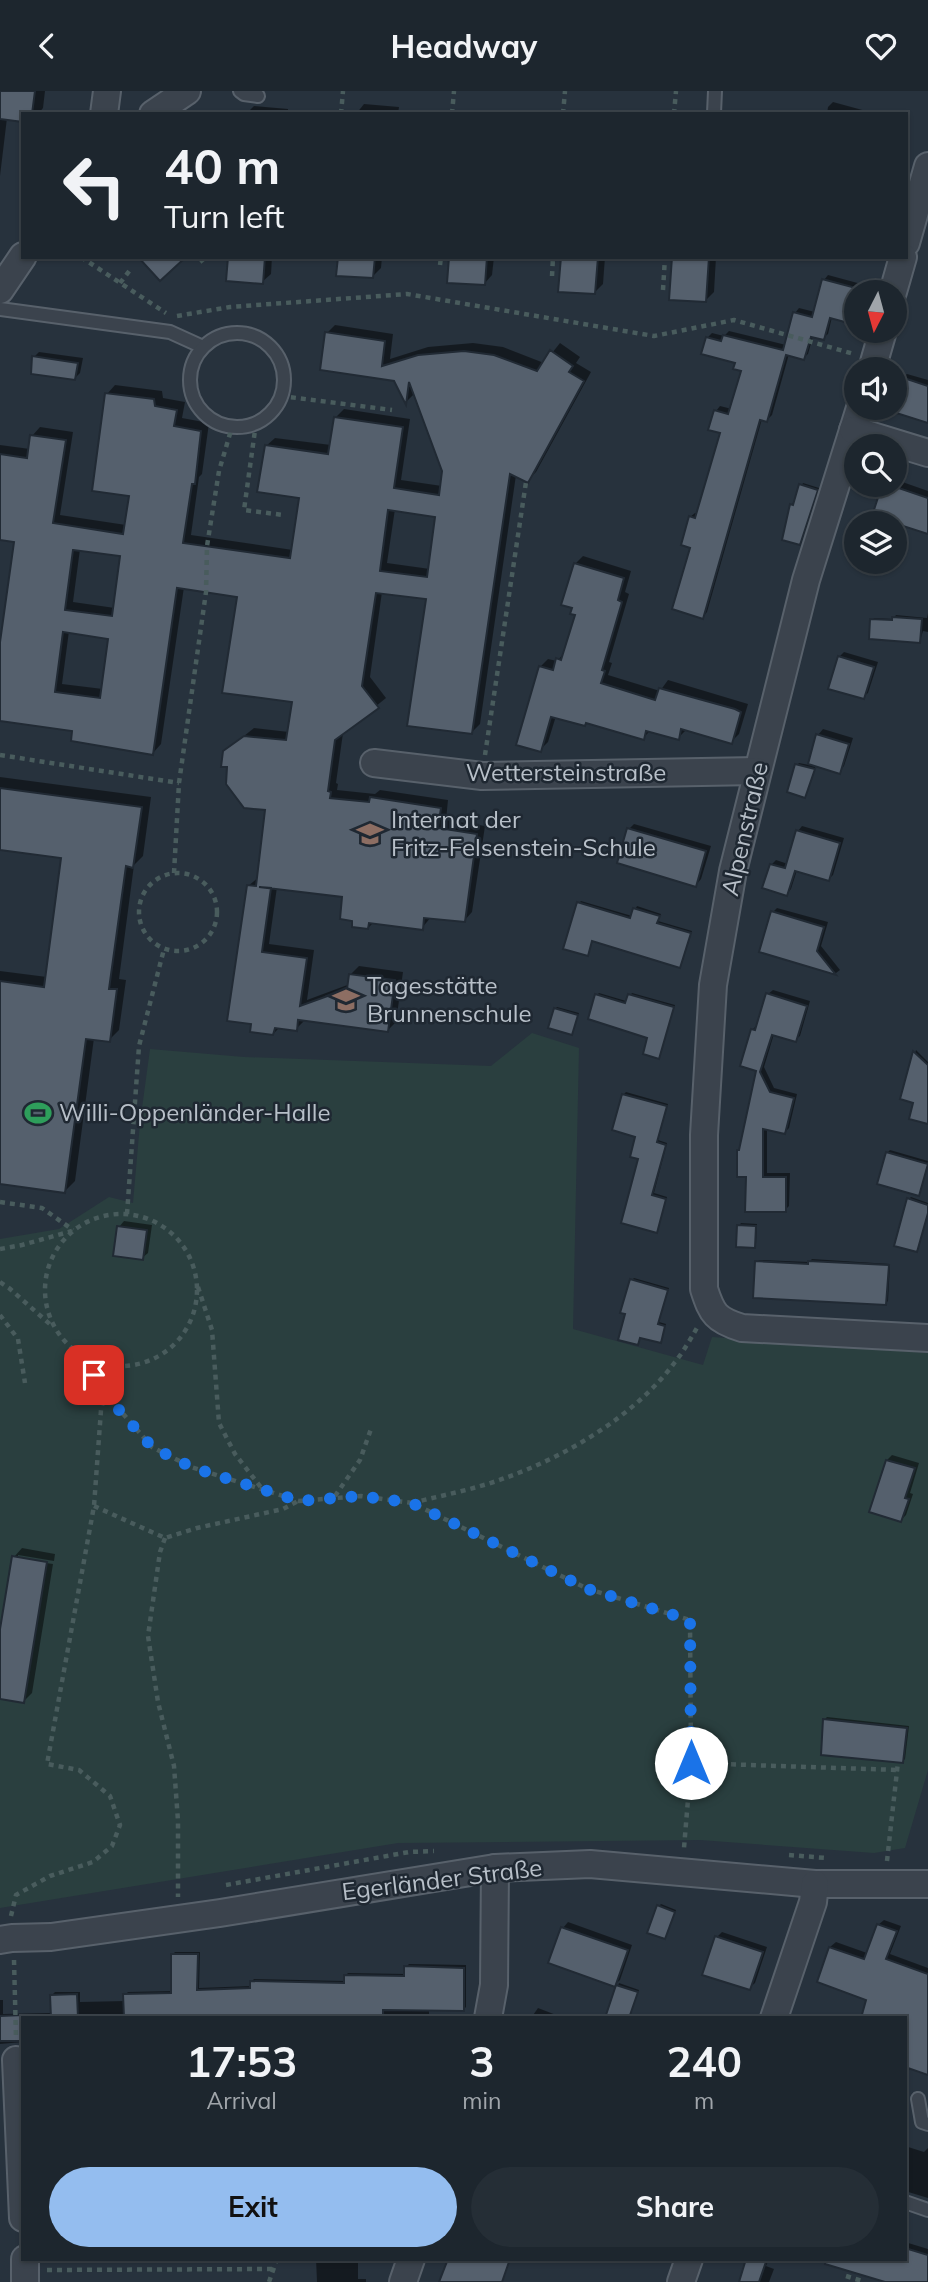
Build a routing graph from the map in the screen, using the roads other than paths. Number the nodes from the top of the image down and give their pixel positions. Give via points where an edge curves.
1 (107, 91) edge
2 (187, 91) edge
3 (240, 91) edge
4 (715, 91) edge
5 (258, 96) dead end
6 (104, 112) edge
7 (156, 112) edge
8 (714, 112) edge
9 (928, 166) edge
10 (908, 236) edge
11 (22, 259) edge
12 (902, 259) edge
13 (897, 280) edge
14 (0, 290) edge
15 (0, 309) edge
16 (204, 347) junction
17 (857, 420) edge
18 (859, 420) edge
19 (928, 453) edge
20 (374, 764) dead end
21 (757, 771) junction
22 (928, 1338) edge
23 (495, 1868) junction
24 (815, 1884) junction
25 (928, 1884) edge
26 (7, 1933) edge
27 (488, 2016) edge
28 (775, 2016) edge
29 (16, 2060) road end
30 (918, 2099) dead end
31 (928, 2124) edge
32 (21, 2173) edge
33 (907, 2203) edge
34 (928, 2210) edge
35 (410, 2261) edge
36 (688, 2261) edge
37 (403, 2282) edge
38 (681, 2282) edge

1 - 6 street
2 - 7 street
3 - 5 lane
4 - 8 lane
9 - 10 street
11 - 14 street
12 - 13 street
15 - 16 lane via 170,332
16 - 16 lane via 232,333 248,334 274,351 284,380 281,396 267,417 232,427 205,414 196,403 190,373
17 - 21 street, Alpenstraße via 806,580
18 - 19 street
20 - 21 street, Wettersteinstraße via 482,776
21 - 22 street, Alpenstraße via 713,985 704,1135 704,1289 710,1307 724,1322 742,1328
23 - 24 street, Egerländer Straße via 590,1864
23 - 26 street, Egerländer Straße via 51,1937
23 - 27 street via 494,1985
24 - 25 street, Egerländer Straße
24 - 28 street
29 - 32 street
30 - 31 lane via 922,2122
33 - 34 lane
35 - 37 street
36 - 38 street

